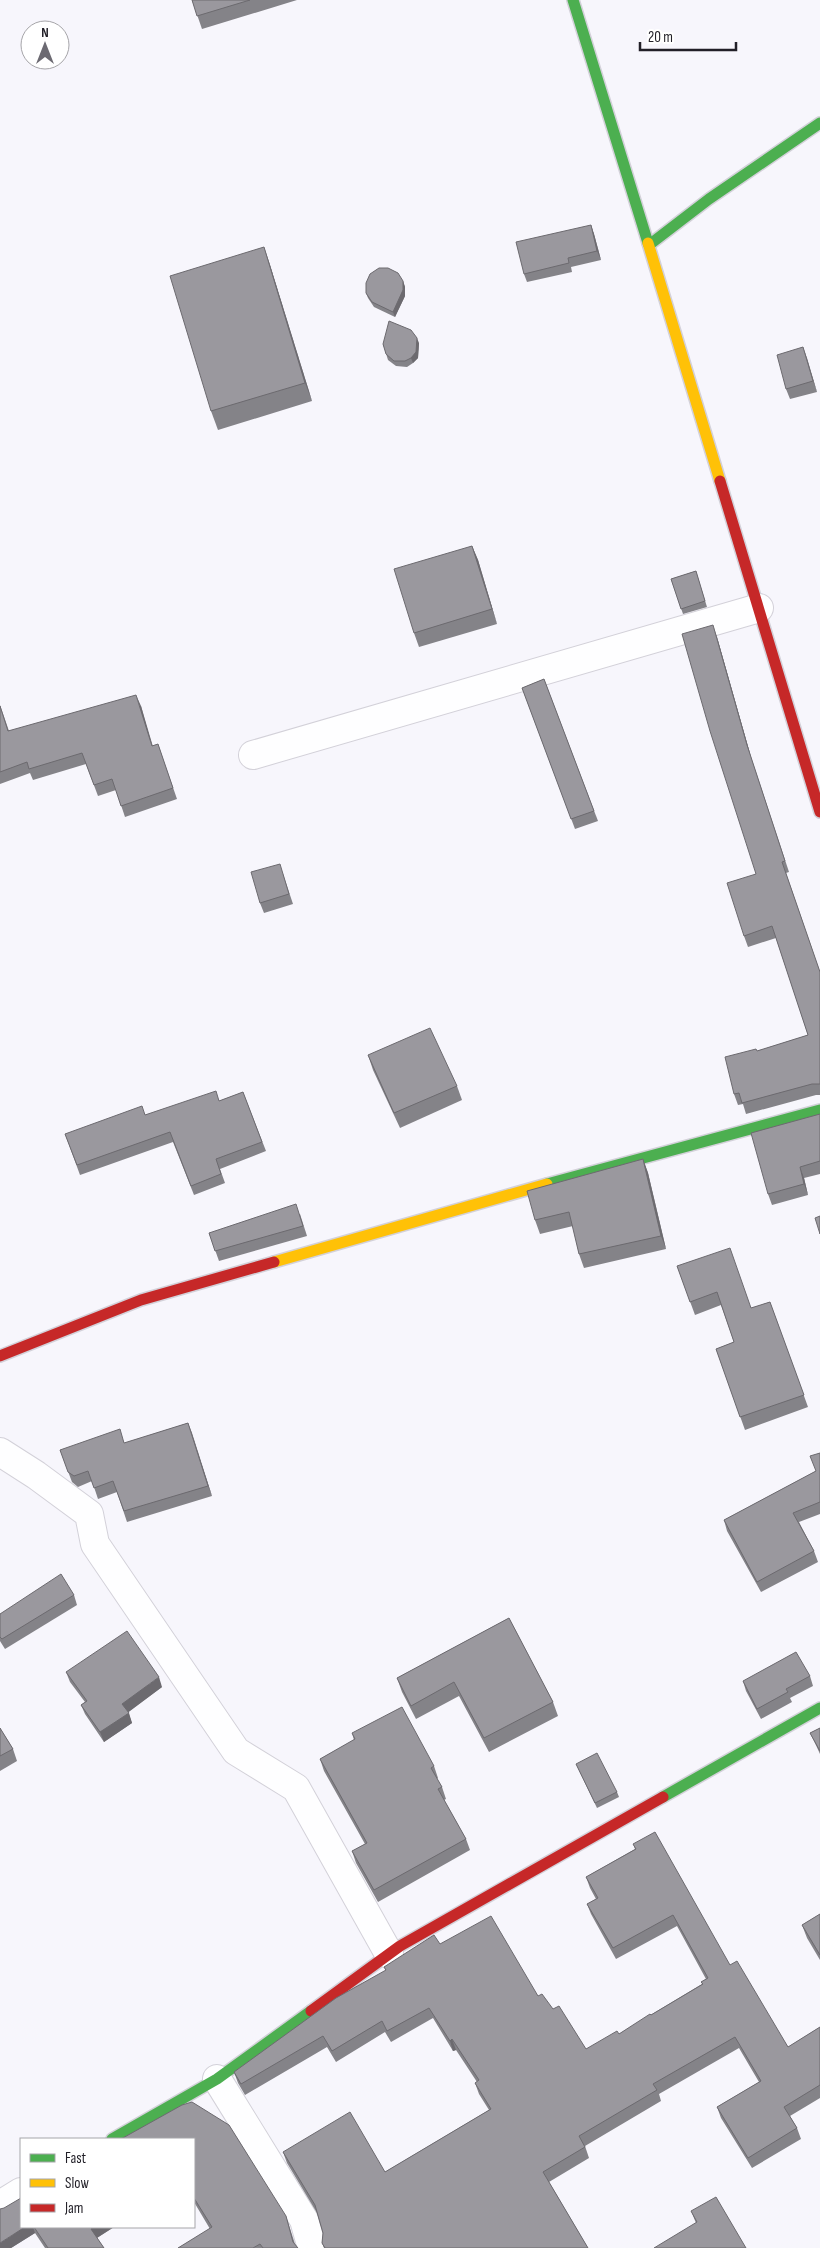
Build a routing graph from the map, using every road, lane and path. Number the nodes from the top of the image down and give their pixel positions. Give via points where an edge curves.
1 (572, 0) edge
2 (820, 123) edge
3 (649, 245) junction
4 (759, 608) junction
5 (253, 755) dead end
6 (820, 812) edge
7 (820, 1110) edge
8 (0, 1356) edge
9 (0, 1452) edge
10 (820, 1708) edge
11 (389, 1954) junction
12 (216, 2079) junction
13 (114, 2138) edge
14 (20, 2193) edge
15 (0, 2205) edge
16 (312, 2248) edge

1 - 3 street
2 - 3 street via 709,199
3 - 4 street
4 - 5 street
4 - 6 street
7 - 8 street via 508,1194 141,1300
9 - 11 street via 89,1514 95,1544 236,1751 296,1788
10 - 11 street
11 - 12 street
12 - 13 street
12 - 16 street via 304,2220
14 - 15 street

